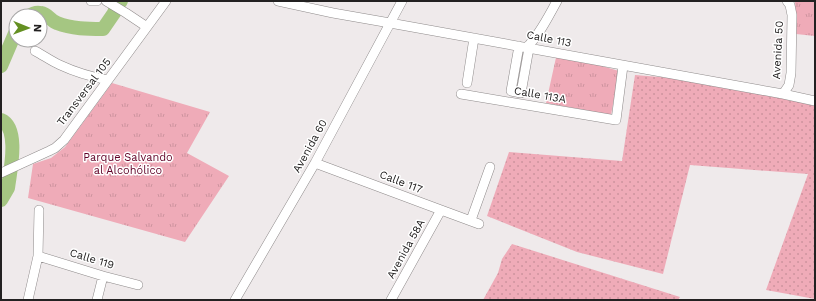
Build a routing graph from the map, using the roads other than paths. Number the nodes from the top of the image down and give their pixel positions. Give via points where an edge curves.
1 (91, 1) edge
2 (97, 1) edge
3 (166, 1) edge
4 (278, 1) edge
5 (402, 1) edge
6 (557, 1) edge
7 (108, 2) edge
8 (789, 3) edge
9 (390, 23) junction
10 (147, 27) junction
11 (474, 38) junction
12 (525, 47) junction
13 (35, 50) dead end
14 (624, 66) junction
15 (108, 80) junction
16 (467, 82) dead end
17 (461, 94) dead end
18 (783, 94) junction
19 (815, 101) edge
20 (315, 163) junction
21 (490, 167) dead end
22 (2, 172) edge
23 (39, 210) dead end
24 (441, 210) junction
25 (38, 256) junction
26 (103, 276) junction
27 (138, 285) dead end
28 (28, 300) edge
29 (97, 300) edge
30 (235, 300) edge
31 (391, 300) edge

1 - 2 street
3 - 10 street, Transversal 105
4 - 9 street, Calle 113
5 - 9 street, Avenida 60
6 - 12 street via 534,40
7 - 10 street
8 - 18 street, Avenida 50 via 792,15 791,73 789,85
9 - 11 street, Calle 113
9 - 20 street, Avenida 60
10 - 15 street, Transversal 105
11 - 12 street, Calle 113
11 - 16 street
12 - 14 street, Calle 113
13 - 15 street via 59,65
14 - 17 street, Calle 113A via 616,120
14 - 18 street, Calle 113
15 - 22 street, Transversal 105 via 64,140 55,148
18 - 19 street, Calle 113
20 - 24 street, Calle 117
20 - 30 street, Avenida 60
21 - 24 street, Calle 117 via 475,222
23 - 25 street
24 - 31 street, Avenida 58A
25 - 26 street, Calle 119
25 - 28 street
26 - 27 street, Calle 119
26 - 29 street

